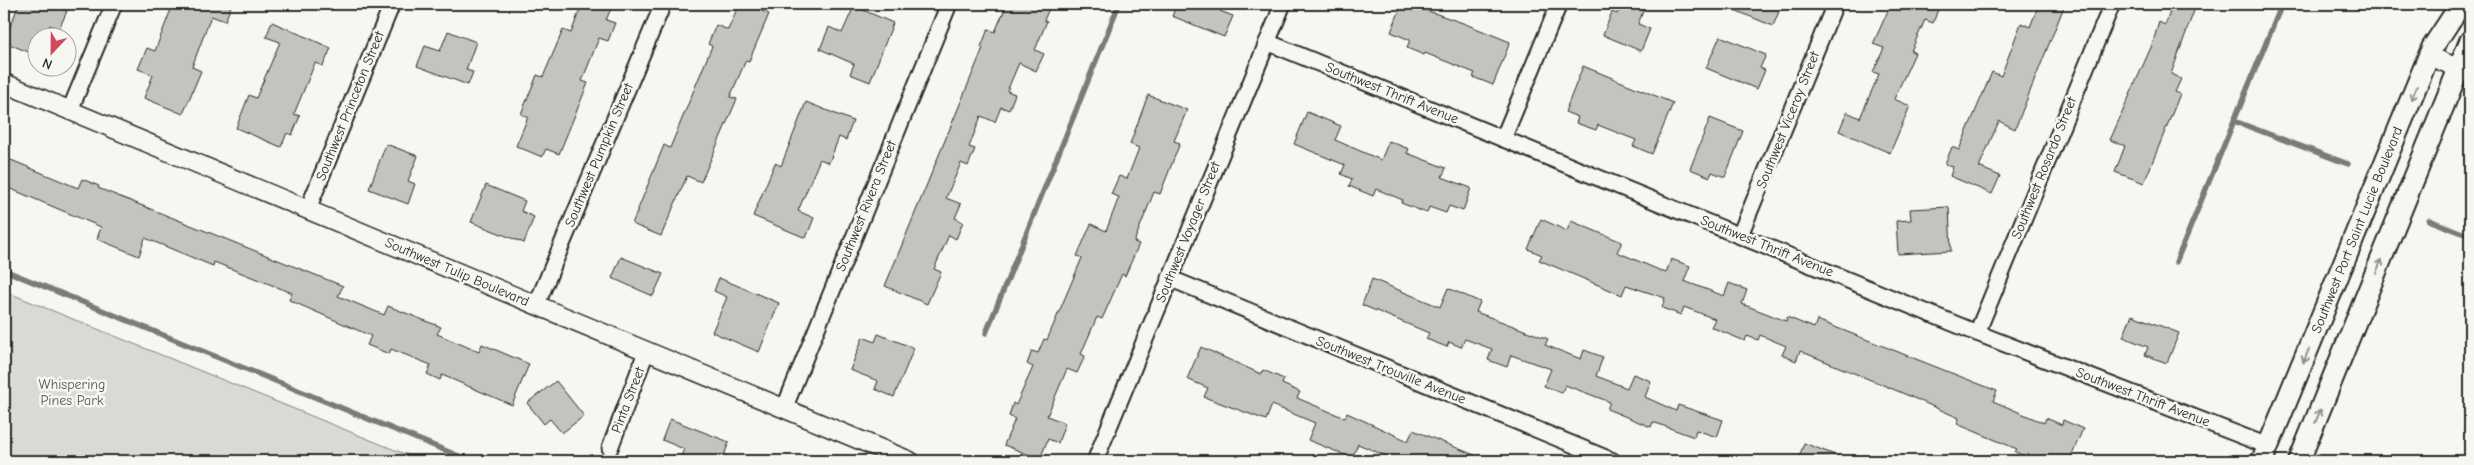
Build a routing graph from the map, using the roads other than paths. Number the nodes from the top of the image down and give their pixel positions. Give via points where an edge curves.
1 (114, 4) edge
2 (392, 4) edge
3 (663, 4) edge
4 (949, 4) edge
5 (1283, 4) edge
6 (1559, 4) edge
7 (1835, 4) edge
8 (2112, 4) edge
9 (2461, 4) edge
10 (2470, 41) edge
11 (1267, 42) junction
12 (2429, 56) junction
13 (2465, 71) edge
14 (4, 83) edge
15 (70, 110) junction
16 (1503, 139) junction
17 (308, 209) junction
18 (1740, 235) junction
19 (1169, 278) junction
20 (536, 306) junction
21 (1977, 333) junction
22 (646, 352) junction
23 (784, 409) junction
24 (610, 448) dead end
25 (2265, 454) edge
26 (910, 461) edge
27 (1095, 461) edge
28 (1613, 461) edge
29 (2299, 461) edge

1 - 15 street
2 - 17 street, Southwest Princeton Street
3 - 20 street, Southwest Pumpkin Street
4 - 23 street, Southwest Rivera Street
5 - 11 street, Southwest Voyager Street
6 - 16 street
7 - 18 street, Southwest Viceroy Street
8 - 21 street, Southwest Rosardo Street
9 - 12 main road, Southwest Port Saint Lucie Boulevard
10 - 13 main road
11 - 16 street, Southwest Thrift Avenue
11 - 19 street, Southwest Voyager Street
12 - 13 street
12 -> 25 main road, Southwest Port Saint Lucie Boulevard
29 -> 13 main road
14 - 15 street, Southwest Tulip Boulevard
15 - 17 street, Southwest Tulip Boulevard
16 - 18 street, Southwest Thrift Avenue
17 - 20 street, Southwest Tulip Boulevard
18 - 21 street, Southwest Thrift Avenue
19 - 27 street, Southwest Voyager Street
19 - 28 street, Southwest Trouville Avenue
20 - 22 street, Southwest Tulip Boulevard
21 - 25 street, Southwest Thrift Avenue
22 - 23 street, Southwest Tulip Boulevard
22 - 24 street, Pinta Street
23 - 26 street, Southwest Tulip Boulevard

